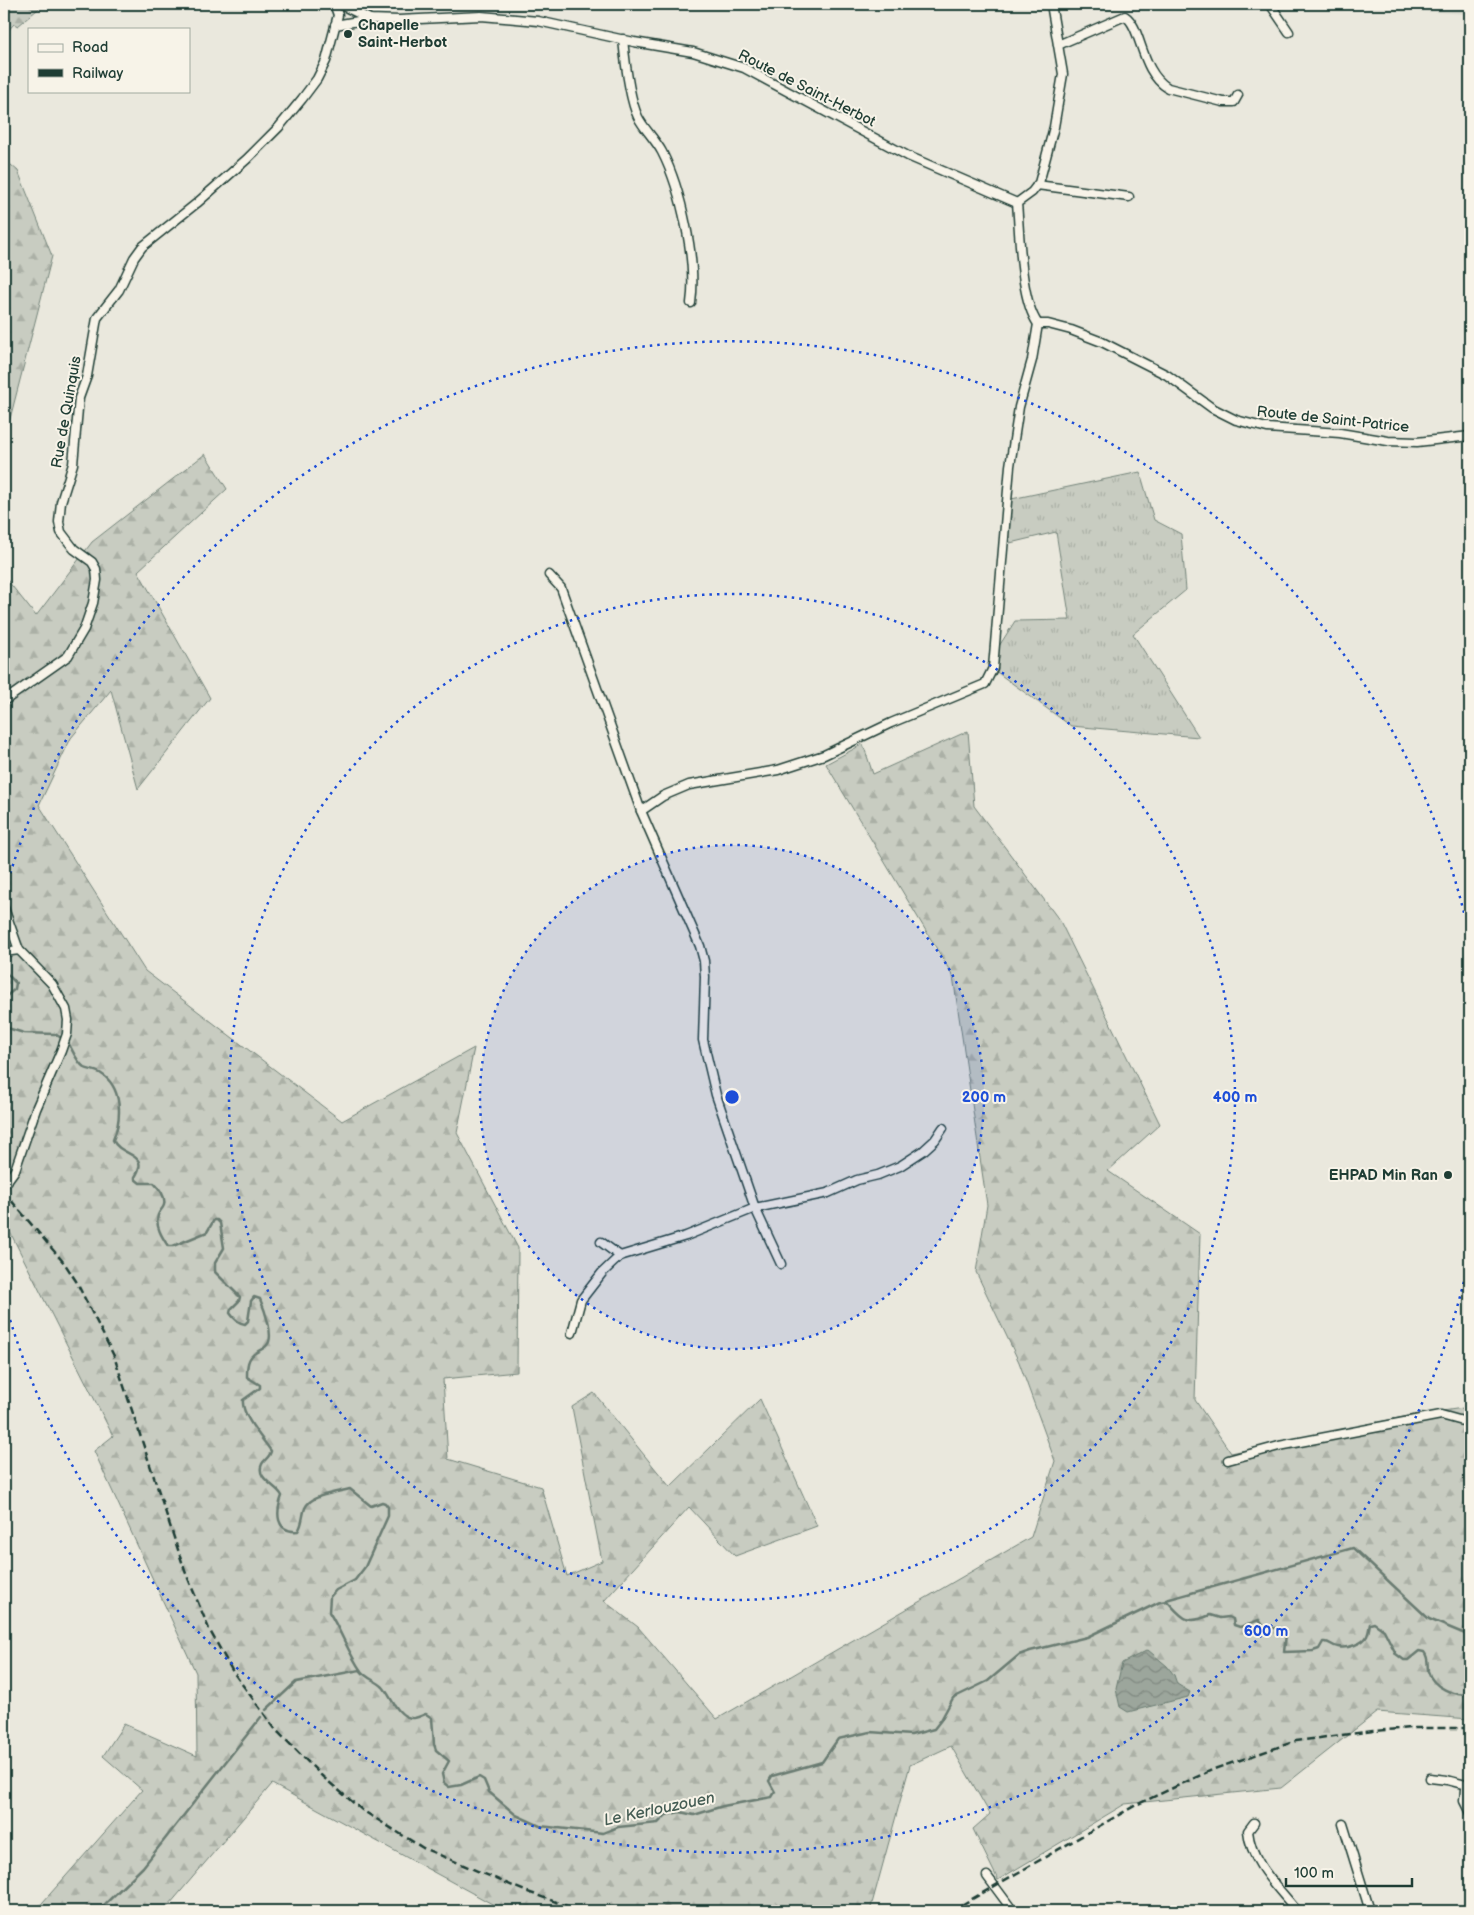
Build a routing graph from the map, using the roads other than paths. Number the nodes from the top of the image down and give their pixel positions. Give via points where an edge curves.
1 (334, 4) edge
2 (339, 4) edge
3 (1051, 4) edge
4 (1270, 4) edge
5 (370, 19) junction
6 (335, 25) junction
7 (1288, 32) dead end
8 (623, 39) junction
9 (1058, 45) junction
10 (1238, 95) dead end
11 (1037, 186) junction
12 (1129, 197) dead end
13 (1017, 203) junction
14 (692, 303) dead end
15 (1038, 324) junction
16 (1470, 436) edge
17 (549, 575) dead end
18 (4, 701) edge
19 (641, 812) junction
20 (4, 908) edge
21 (19, 950) junction
22 (4, 952) edge
23 (943, 1128) dead end
24 (6, 1182) edge
25 (755, 1208) junction
26 (601, 1242) dead end
27 (620, 1256) junction
28 (781, 1264) dead end
29 (572, 1333) dead end
30 (1470, 1423) edge
31 (1228, 1460) dead end
32 (1430, 1778) dead end
33 (1470, 1787) edge
34 (1470, 1813) edge
35 (1254, 1823) dead end
36 (1343, 1824) dead end
37 (987, 1876) dead end
38 (1013, 1911) edge
39 (1297, 1911) edge
40 (1370, 1911) edge

1 - 6 street, Rue de Quinquis via 338,15
2 - 5 street, Route de Saint-Herbot
3 - 9 street
4 - 7 street
5 - 6 street
5 - 8 street, Route de Saint-Herbot via 481,16 538,21
6 - 18 street, Rue de Quinquis via 326,60 302,99 247,159 142,247 118,290 97,318 87,376 79,398 73,464 59,522 61,532 74,549 96,569 98,580 94,603 68,656
8 - 13 street, Route de Saint-Herbot via 693,52 744,68 908,156
8 - 14 street via 638,117 662,152 685,226 694,285
9 - 10 street via 1125,16 1132,25 1148,65 1168,88 1223,102 1234,102
9 - 11 street via 1063,74 1059,102
11 - 12 street
11 - 13 street
13 - 15 street via 1024,283 1031,315
15 - 16 street, Route de Saint-Patrice via 1071,330 1102,342 1167,375 1212,408 1236,420 1267,428 1397,441
15 - 19 street via 1019,407 1010,466 993,668 985,684 824,755 778,770 689,785 663,796
17 - 19 street via 561,588
19 - 25 street via 700,946 705,977 703,1040 716,1095
20 - 21 street
21 - 22 street
21 - 24 street via 52,984 66,1009 68,1020 61,1051 15,1170
23 - 25 street via 935,1140 900,1166 828,1193
25 - 27 street via 686,1236
25 - 28 street
26 - 27 street
27 - 29 street via 581,1300
30 - 31 street via 1441,1415 1279,1446
32 - 33 street
33 - 34 street via 1465,1789 1464,1801
35 - 39 street via 1248,1831 1254,1857
36 - 40 street
37 - 38 street

